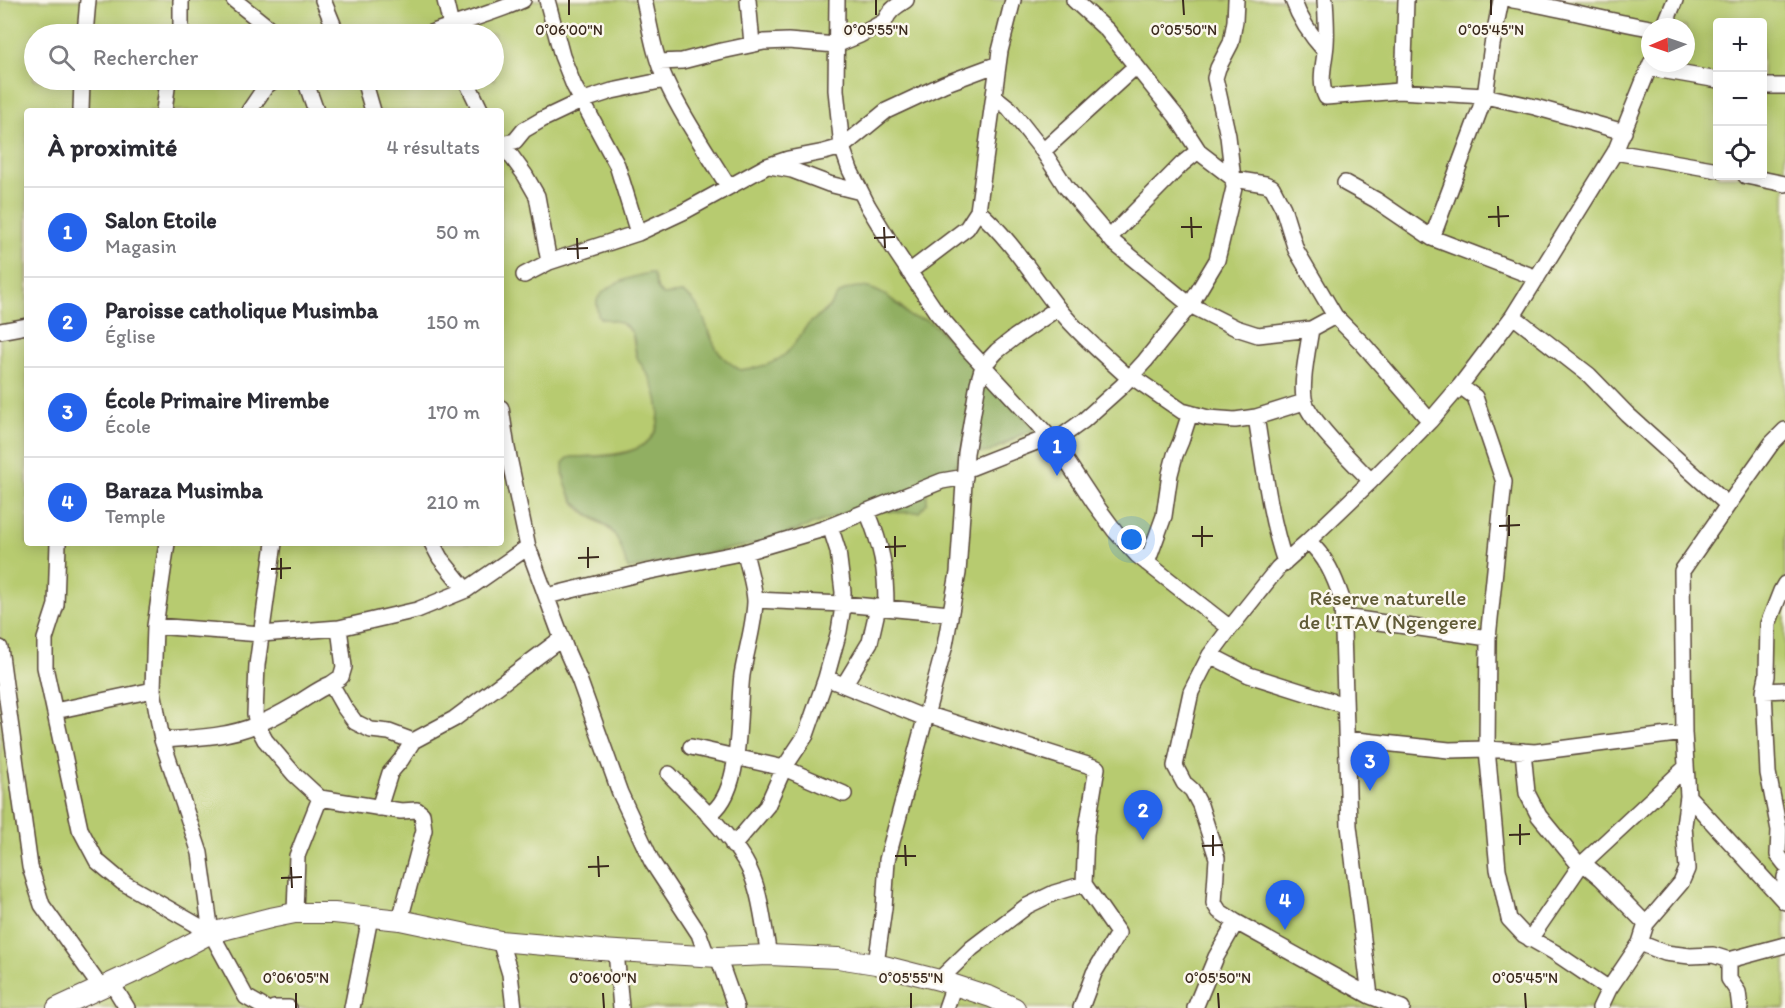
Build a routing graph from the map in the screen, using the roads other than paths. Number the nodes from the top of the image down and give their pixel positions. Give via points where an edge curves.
1 (88, 0) edge
2 (181, 0) edge
3 (234, 0) edge
4 (323, 0) edge
5 (445, 0) edge
6 (523, 0) edge
7 (547, 0) edge
8 (644, 0) edge
9 (748, 0) edge
10 (837, 0) edge
11 (906, 0) edge
12 (1013, 0) edge
13 (1074, 0) edge
14 (1236, 0) edge
15 (1293, 0) edge
16 (1325, 0) edge
17 (1406, 0) edge
18 (1502, 0) edge
19 (1513, 0) edge
20 (1675, 0) edge
21 (1668, 18) edge
22 (86, 24) edge
23 (181, 24) edge
24 (264, 24) edge
25 (333, 24) edge
26 (451, 24) edge
27 (467, 24) edge
28 (1641, 26) edge
29 (753, 45) junction
30 (836, 45) junction
31 (1325, 51) junction
32 (659, 62) junction
33 (998, 64) junction
34 (1136, 66) junction
35 (1648, 72) edge
36 (1679, 72) edge
37 (1713, 79) edge
38 (665, 80) junction
39 (1767, 86) edge
40 (1785, 87) edge
41 (82, 90) edge
42 (167, 90) edge
43 (263, 90) edge
44 (309, 90) edge
45 (367, 90) edge
46 (471, 90) edge
47 (1403, 91) junction
48 (994, 96) junction
49 (1485, 96) junction
50 (581, 101) junction
51 (81, 108) edge
52 (164, 108) edge
53 (251, 108) edge
54 (315, 108) edge
55 (373, 108) edge
56 (480, 108) edge
57 (1624, 132) junction
58 (504, 143) edge
59 (504, 147) edge
60 (842, 147) junction
61 (1043, 151) junction
62 (1198, 151) junction
63 (1615, 152) junction
64 (767, 166) junction
65 (1713, 169) edge
66 (1234, 178) junction
67 (1766, 180) edge
68 (1345, 183) dead end
69 (1785, 184) edge
70 (728, 186) junction
71 (861, 192) junction
72 (978, 211) junction
73 (638, 233) junction
74 (1109, 238) junction
75 (1432, 238) junction
76 (549, 262) junction
77 (909, 272) junction
78 (524, 275) dead end
79 (1537, 278) junction
80 (1190, 305) junction
81 (1058, 308) junction
82 (1335, 316) junction
83 (1513, 316) junction
84 (24, 327) edge
85 (1311, 329) junction
86 (0, 331) edge
87 (983, 366) junction
88 (1130, 377) junction
89 (1460, 386) junction
90 (1304, 402) junction
91 (1190, 413) junction
92 (1256, 417) junction
93 (1430, 421) junction
94 (504, 428) edge
95 (1785, 430) edge
96 (1052, 439) junction
97 (965, 473) junction
98 (1371, 481) junction
99 (1728, 505) junction
100 (867, 511) junction
101 (830, 526) junction
102 (1308, 541) junction
103 (58, 546) edge
104 (167, 546) edge
105 (274, 546) edge
106 (434, 546) edge
107 (528, 547) junction
108 (745, 552) junction
109 (1285, 562) junction
110 (1147, 563) junction
111 (1785, 584) edge
112 (466, 590) junction
113 (547, 596) junction
114 (755, 600) junction
115 (843, 604) junction
116 (882, 607) junction
117 (950, 614) junction
118 (1344, 617) junction
119 (155, 626) junction
120 (339, 628) junction
121 (1230, 628) junction
122 (261, 634) junction
123 (562, 638) junction
124 (1488, 638) junction
125 (0, 648) edge
126 (1210, 655) junction
127 (826, 678) junction
128 (331, 684) junction
129 (844, 685) junction
130 (153, 690) junction
131 (1785, 690) edge
132 (1764, 691) junction
133 (1344, 705) junction
134 (55, 711) junction
135 (926, 716) junction
136 (256, 725) junction
137 (1684, 733) junction
138 (1347, 739) junction
139 (162, 740) junction
140 (413, 741) junction
141 (691, 747) dead end
142 (1487, 749) junction
143 (1523, 751) junction
144 (736, 759) junction
145 (1686, 766) junction
146 (784, 768) junction
147 (669, 774) dead end
148 (844, 794) dead end
149 (1688, 795) junction
150 (320, 798) junction
151 (379, 808) junction
152 (708, 815) junction
153 (733, 846) junction
154 (1785, 864) edge
155 (1582, 865) junction
156 (1785, 877) edge
157 (1084, 884) junction
158 (1784, 901) edge
159 (296, 913) junction
160 (370, 918) junction
161 (400, 920) junction
162 (1236, 922) junction
163 (1646, 924) junction
164 (211, 933) junction
165 (1530, 939) junction
166 (500, 941) junction
167 (1640, 943) junction
168 (1785, 945) edge
169 (615, 951) junction
170 (770, 955) junction
171 (713, 957) junction
172 (1729, 960) junction
173 (876, 964) junction
174 (946, 982) junction
175 (106, 985) junction
176 (1609, 989) junction
177 (1371, 996) junction
178 (57, 1008) edge
179 (127, 1008) edge
180 (265, 1008) edge
181 (274, 1008) edge
182 (289, 1008) edge
183 (352, 1008) edge
184 (514, 1008) edge
185 (621, 1008) edge
186 (736, 1008) edge
187 (946, 1008) edge
188 (1015, 1008) edge
189 (1081, 1008) edge
190 (1195, 1008) edge
191 (1402, 1008) edge
192 (1600, 1008) edge
193 (1740, 1008) edge

1 - 22 street
2 - 23 street
3 - 24 street
4 - 25 street
5 - 26 street
6 - 27 street
7 - 50 street via 562,56
8 - 32 street
9 - 29 street
10 - 30 street
11 - 30 street via 892,9 885,21
12 - 33 street
13 - 34 street via 1107,30
14 - 66 street via 1231,43 1215,78
15 - 31 street via 1306,28
16 - 31 street
17 - 47 street
18 - 49 street
19 - 28 street
20 - 21 street
29 - 30 street via 788,41
29 - 32 street via 682,62
30 - 60 street
31 - 47 street via 1322,83 1326,97
32 - 38 street
33 - 48 street
33 - 60 street via 886,111
34 - 61 street
34 - 62 street
35 - 57 street
36 - 37 street
38 - 50 street
38 - 70 street
39 - 40 street
41 - 51 street
42 - 52 street
43 - 53 street
44 - 54 street
45 - 55 street
46 - 56 street
47 - 49 street
48 - 61 street via 1010,108
48 - 72 street
49 - 57 street
49 - 75 street
50 - 58 street via 524,130 515,141
50 - 73 street via 617,165
57 - 63 street
59 - 76 street via 537,196
60 - 64 street
60 - 71 street
61 - 74 street via 1066,187
62 - 66 street
62 - 74 street
63 - 65 street
63 - 79 street
64 - 70 street
64 - 71 street
66 - 80 street via 1217,260
66 - 82 street via 1272,188 1283,208 1296,250
67 - 69 street
68 - 75 street
70 - 73 street
71 - 77 street
72 - 77 street via 967,228
72 - 81 street via 993,224
73 - 76 street
74 - 80 street
75 - 79 street
76 - 78 street
77 - 87 street via 937,313
79 - 83 street
80 - 85 street via 1236,328 1258,334
80 - 88 street
81 - 87 street via 997,351
81 - 88 street
82 - 85 street
82 - 93 street
83 - 89 street
83 - 99 street via 1589,375
84 - 86 street
85 - 90 street
87 - 96 street
87 - 97 street
88 - 91 street
88 - 96 street via 1083,421
89 - 93 street
89 - 124 street via 1475,397 1504,482
90 - 92 street
90 - 98 street via 1311,415
91 - 92 street via 1235,420
91 - 110 street via 1170,474 1164,516
92 - 109 street
93 - 98 street
94 - 107 street
95 - 99 street via 1772,442
96 - 97 street
96 - 110 street via 1108,522
97 - 100 street
97 - 117 street via 958,573
98 - 102 street
99 - 137 street via 1682,571
100 - 101 street
100 - 116 street via 884,558
101 - 108 street
101 - 115 street via 841,569
102 - 109 street
102 - 118 street via 1334,575
103 - 134 street via 56,605 45,639 45,667
104 - 119 street
105 - 122 street
106 - 112 street
107 - 112 street
107 - 113 street
108 - 113 street
108 - 114 street
109 - 121 street
110 - 121 street
111 - 132 street via 1768,624
112 - 120 street via 417,610
113 - 123 street
114 - 115 street
114 - 144 street via 742,676
115 - 116 street
115 - 127 street
116 - 117 street
116 - 129 street via 870,642
117 - 135 street
118 - 124 street
118 - 133 street
119 - 122 street
119 - 130 street
120 - 122 street
120 - 128 street via 344,667 341,677
121 - 126 street
122 - 136 street
123 - 140 street via 454,719
123 - 171 street via 620,793 652,862
124 - 142 street
125 - 175 street via 30,867 42,905
126 - 133 street via 1249,675
126 - 162 street via 1191,692 1175,766 1200,805 1217,858 1214,903
127 - 129 street
127 - 146 street via 806,735
128 - 136 street
128 - 140 street via 355,722
129 - 135 street
130 - 134 street
130 - 139 street
131 - 132 street
132 - 154 street via 1768,773 1779,830 1778,855
133 - 138 street
134 - 164 street via 80,829 97,861 122,882
135 - 157 street via 1097,768 1086,834
135 - 173 street via 887,860
136 - 139 street via 229,733
136 - 150 street via 294,774
137 - 143 street
137 - 145 street
138 - 142 street via 1449,750
138 - 177 street via 1349,826
139 - 164 street via 200,853
140 - 151 street via 390,773
141 - 144 street
142 - 143 street
142 - 165 street via 1498,869 1509,919
143 - 155 street via 1527,793 1539,816
144 - 146 street
144 - 152 street via 717,810
145 - 149 street
145 - 155 street
146 - 148 street
146 - 153 street via 767,806
147 - 152 street
149 - 158 street
149 - 163 street via 1684,825 1687,870 1681,883
150 - 151 street
150 - 159 street via 297,856
151 - 161 street via 417,810 423,819 424,830
152 - 153 street
153 - 170 street via 757,889
155 - 163 street via 1601,878
155 - 165 street
156 - 158 street
157 - 174 street via 1027,906 972,948
157 - 189 street via 1118,933 1094,973
159 - 160 street
159 - 164 street
160 - 161 street
160 - 183 street
161 - 166 street
162 - 177 street
162 - 190 street
163 - 167 street
164 - 175 street
164 - 180 street via 246,997
165 - 176 street
166 - 169 street
166 - 184 street via 510,974
167 - 172 street via 1665,953 1713,955
167 - 176 street
168 - 172 street
169 - 171 street
169 - 185 street
170 - 171 street
170 - 173 street
171 - 186 street
172 - 193 street via 1729,979 1738,992
173 - 174 street
174 - 187 street
174 - 188 street
175 - 178 street
175 - 179 street
176 - 192 street
177 - 191 street
181 - 182 street

